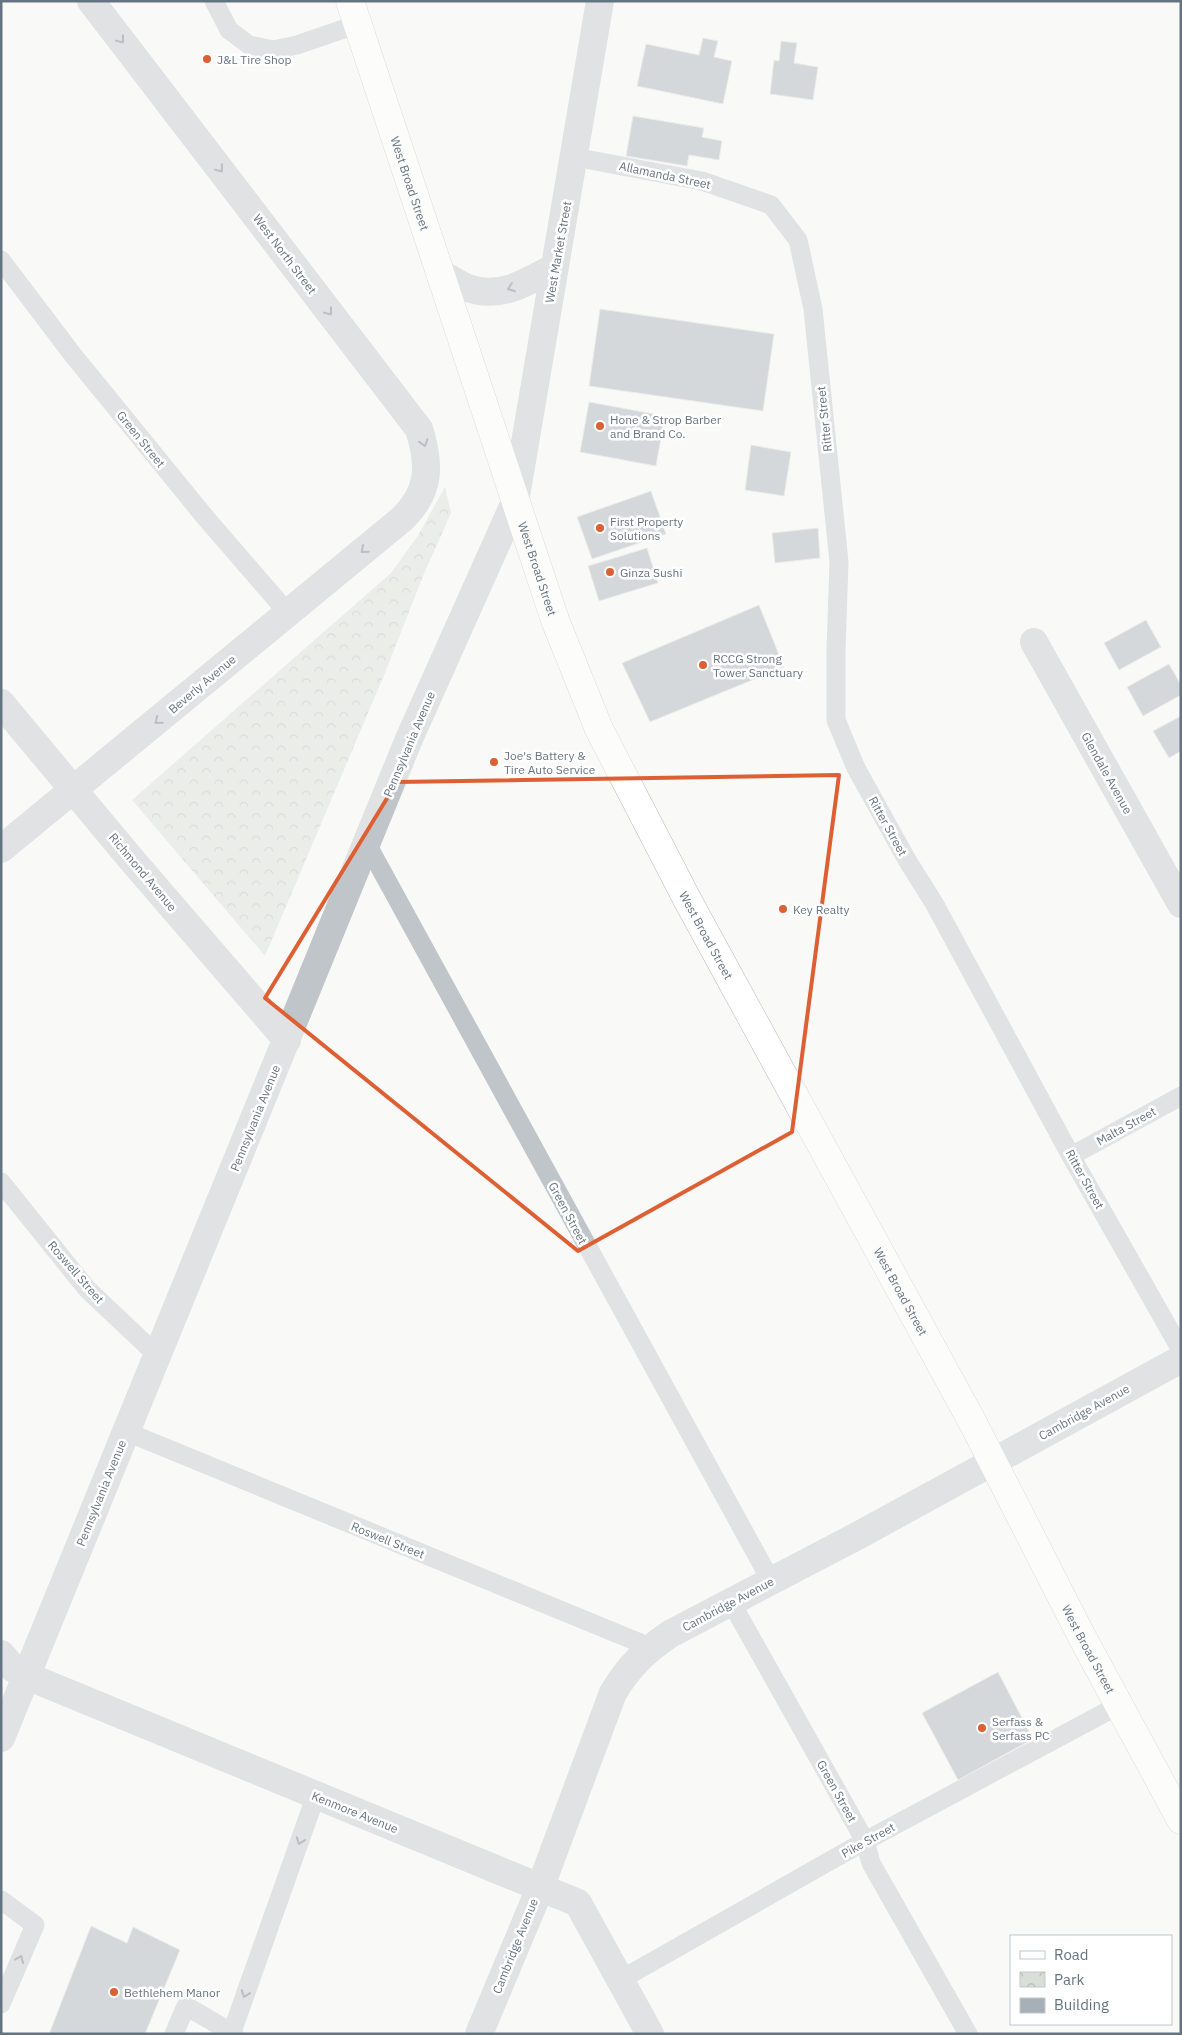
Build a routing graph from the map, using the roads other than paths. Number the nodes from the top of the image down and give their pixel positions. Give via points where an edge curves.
1 (91, 1) edge
2 (214, 1) edge
3 (600, 1) edge
4 (354, 13) edge
5 (574, 157) junction
6 (798, 240) joint
7 (1, 260) edge
8 (555, 267) junction
9 (440, 273) junction
10 (515, 502) junction
11 (402, 519) joint
12 (288, 613) junction
13 (1034, 642) dead end
14 (1, 702) edge
15 (74, 790) junction
16 (367, 844) junction
17 (1, 849) edge
18 (1181, 904) edge
19 (287, 1040) junction
20 (1181, 1096) edge
21 (1071, 1156) junction
22 (1, 1182) edge
23 (1181, 1350) edge
24 (158, 1356) junction
25 (1181, 1359) edge
26 (126, 1432) junction
27 (992, 1462) junction
28 (770, 1581) junction
29 (731, 1602) junction
30 (650, 1648) junction
31 (1, 1654) edge
32 (27, 1676) junction
33 (1119, 1705) junction
34 (1, 1738) edge
35 (316, 1795) junction
36 (1181, 1820) edge
37 (865, 1841) junction
38 (540, 1888) junction
39 (1, 1900) edge
40 (620, 1980) junction
41 (1, 2004) edge
42 (233, 2033) edge
43 (174, 2034) edge
44 (480, 2034) edge
45 (650, 2034) edge
46 (968, 2034) edge

1 -> 11 street, West North Street via 419,429 427,453 427,472 419,497
2 - 4 lane via 229,30 249,45 273,50 297,45
3 - 5 street, West Market Street
4 - 9 main road, West Broad Street
5 - 6 lane, Allamanda Street via 702,181 771,205
5 - 8 street, West Market Street
6 - 21 lane, Ritter Street via 813,309 840,562 836,720 856,768 934,903
7 - 12 lane, Green Street via 73,355
8 -> 9 street via 496,294 471,290
8 - 10 street, West Market Street
9 - 10 main road, West Broad Street
10 - 16 street, Pennsylvania Avenue via 409,740
10 - 27 main road, West Broad Street via 555,620 599,729 688,901
11 -> 12 street, Beverly Avenue
12 -> 15 street, Beverly Avenue
13 - 18 street, Glendale Avenue
14 - 15 street, Richmond Avenue
15 - 17 street, Beverly Avenue
15 - 19 street, Richmond Avenue
16 - 19 street, Pennsylvania Avenue
16 - 28 lane, Green Street
19 - 24 street, Pennsylvania Avenue
20 - 21 lane, Malta Street
21 - 23 lane, Ritter Street
22 - 24 lane, Roswell Street via 87,1289
24 - 26 street, Pennsylvania Avenue
25 - 27 street, Cambridge Avenue
26 - 30 lane, Roswell Street
26 - 32 street, Pennsylvania Avenue
27 - 28 street, Cambridge Avenue
27 - 33 main road, West Broad Street
28 - 29 street, Cambridge Avenue
29 - 30 street, Cambridge Avenue
29 - 37 lane, Green Street
30 - 38 street, Cambridge Avenue via 626,1670 613,1693
31 - 32 street, Kenmore Avenue via 14,1669
32 - 34 street, Pennsylvania Avenue
32 - 35 street, Kenmore Avenue
33 - 36 main road, West Broad Street
33 - 37 lane, Pike Street
35 - 38 street, Kenmore Avenue
35 -> 42 lane
37 - 40 lane, Pike Street
37 - 46 lane, Green Street via 871,1863
38 - 40 street, Kenmore Avenue via 578,1903
38 - 44 street, Cambridge Avenue
41 -> 39 lane via 35,1925
40 - 45 street, Kenmore Avenue
42 - 43 lane via 186,2006

